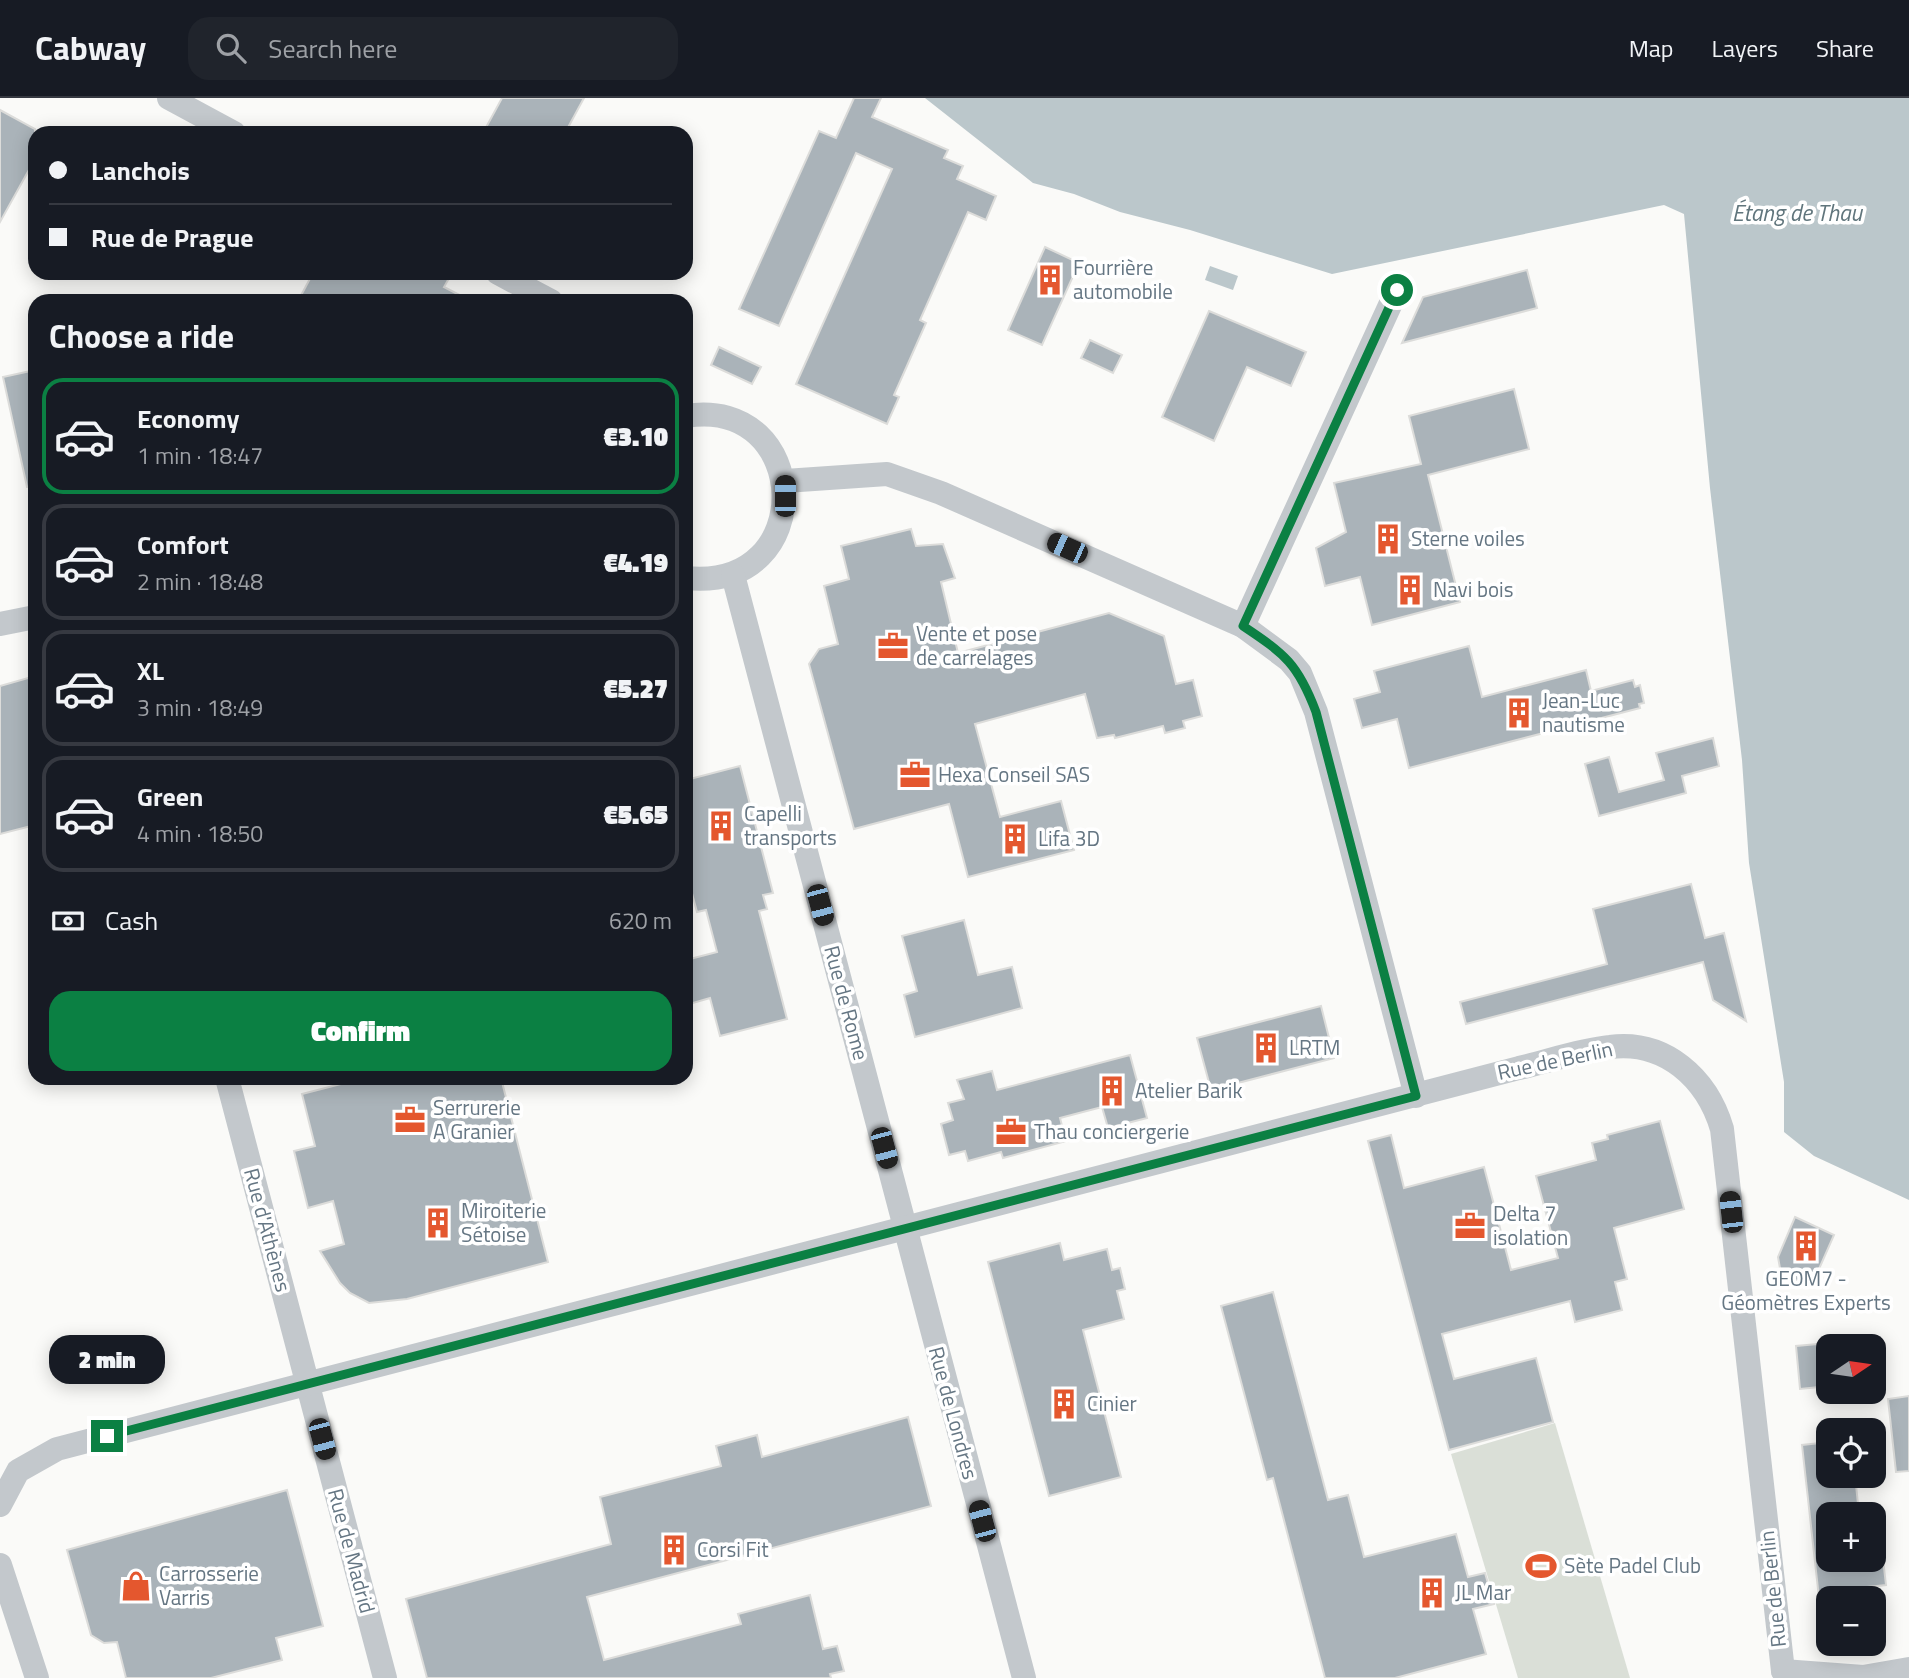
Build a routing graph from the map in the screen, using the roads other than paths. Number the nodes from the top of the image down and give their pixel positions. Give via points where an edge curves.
1 (169, 98) edge
2 (221, 126) edge
3 (511, 280) edge
4 (1397, 290) dead end
5 (538, 294) edge
6 (693, 415) edge
7 (785, 481) junction
8 (733, 575) junction
9 (693, 579) edge
10 (28, 618) edge
11 (0, 624) edge
12 (1243, 626) junction
13 (229, 1085) edge
14 (1416, 1096) junction
15 (906, 1228) junction
16 (307, 1382) junction
17 (0, 1505) edge
18 (0, 1565) edge
19 (1909, 1669) edge
20 (1778, 1675) edge
21 (37, 1678) edge
22 (385, 1678) edge
23 (1024, 1678) edge

1 - 2 street
3 - 5 street
4 - 12 street
6 - 7 street via 731,418 756,432 774,454
7 - 8 street via 785,510 775,537 757,560
7 - 12 street via 887,474 941,493
8 - 9 street
8 - 15 street, Rue de Rome
10 - 11 street
12 - 14 street via 1289,660 1300,673 1316,712
13 - 16 street, Rue d'Athènes
14 - 15 street, Rue de Berlin
14 - 20 street, Rue de Berlin via 1610,1047 1636,1047 1661,1054 1680,1064 1710,1095 1722,1129
15 - 16 street, Rue de Berlin
15 - 23 street, Rue de Londres
16 - 17 street, Rue de Berlin via 57,1449 18,1471
16 - 22 street, Rue de Madrid
18 - 21 street
19 - 20 street via 1863,1677

